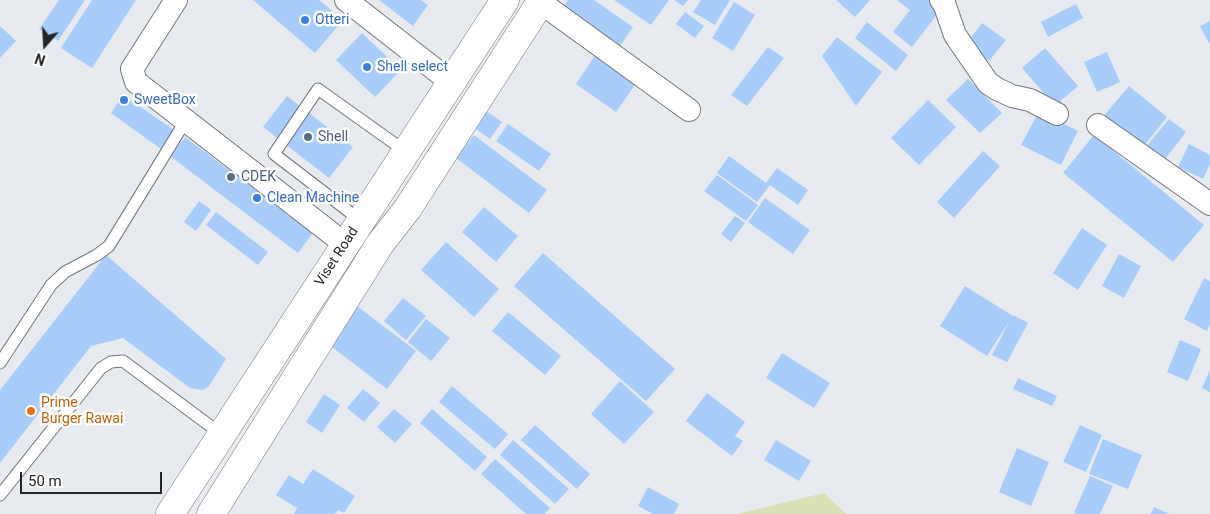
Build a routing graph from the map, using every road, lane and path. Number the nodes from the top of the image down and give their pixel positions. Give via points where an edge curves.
1 (176, 0) edge
2 (346, 0) edge
3 (505, 0) edge
4 (940, 0) edge
5 (541, 1) edge
6 (451, 82) junction
7 (689, 110) dead end
8 (1057, 114) dead end
9 (186, 120) junction
10 (1098, 125) dead end
11 (405, 151) junction
12 (1210, 204) edge
13 (360, 220) junction
14 (345, 244) junction
15 (0, 363) edge
16 (257, 381) junction
17 (284, 398) junction
18 (221, 434) junction
19 (0, 494) edge
20 (171, 514) edge
21 (211, 514) edge

1 - 9 street via 132,69 136,82
2 - 6 street
3 - 6 main road, Viset Road
4 - 8 street via 955,35 988,83 997,90 1030,100
5 - 7 street
5 - 17 main road via 408,208 380,244
6 - 11 main road, Viset Road
9 - 14 street
9 - 15 lane via 109,246 65,272 51,285
10 - 12 street
11 - 13 main road, Viset Road
11 - 13 lane via 318,90 274,154
13 - 14 main road, Viset Road
14 - 16 main road, Viset Road
16 - 17 main road
16 - 18 main road, Viset Road
17 - 21 main road
18 - 19 lane via 123,361 111,362 101,368
18 - 20 main road, Viset Road

